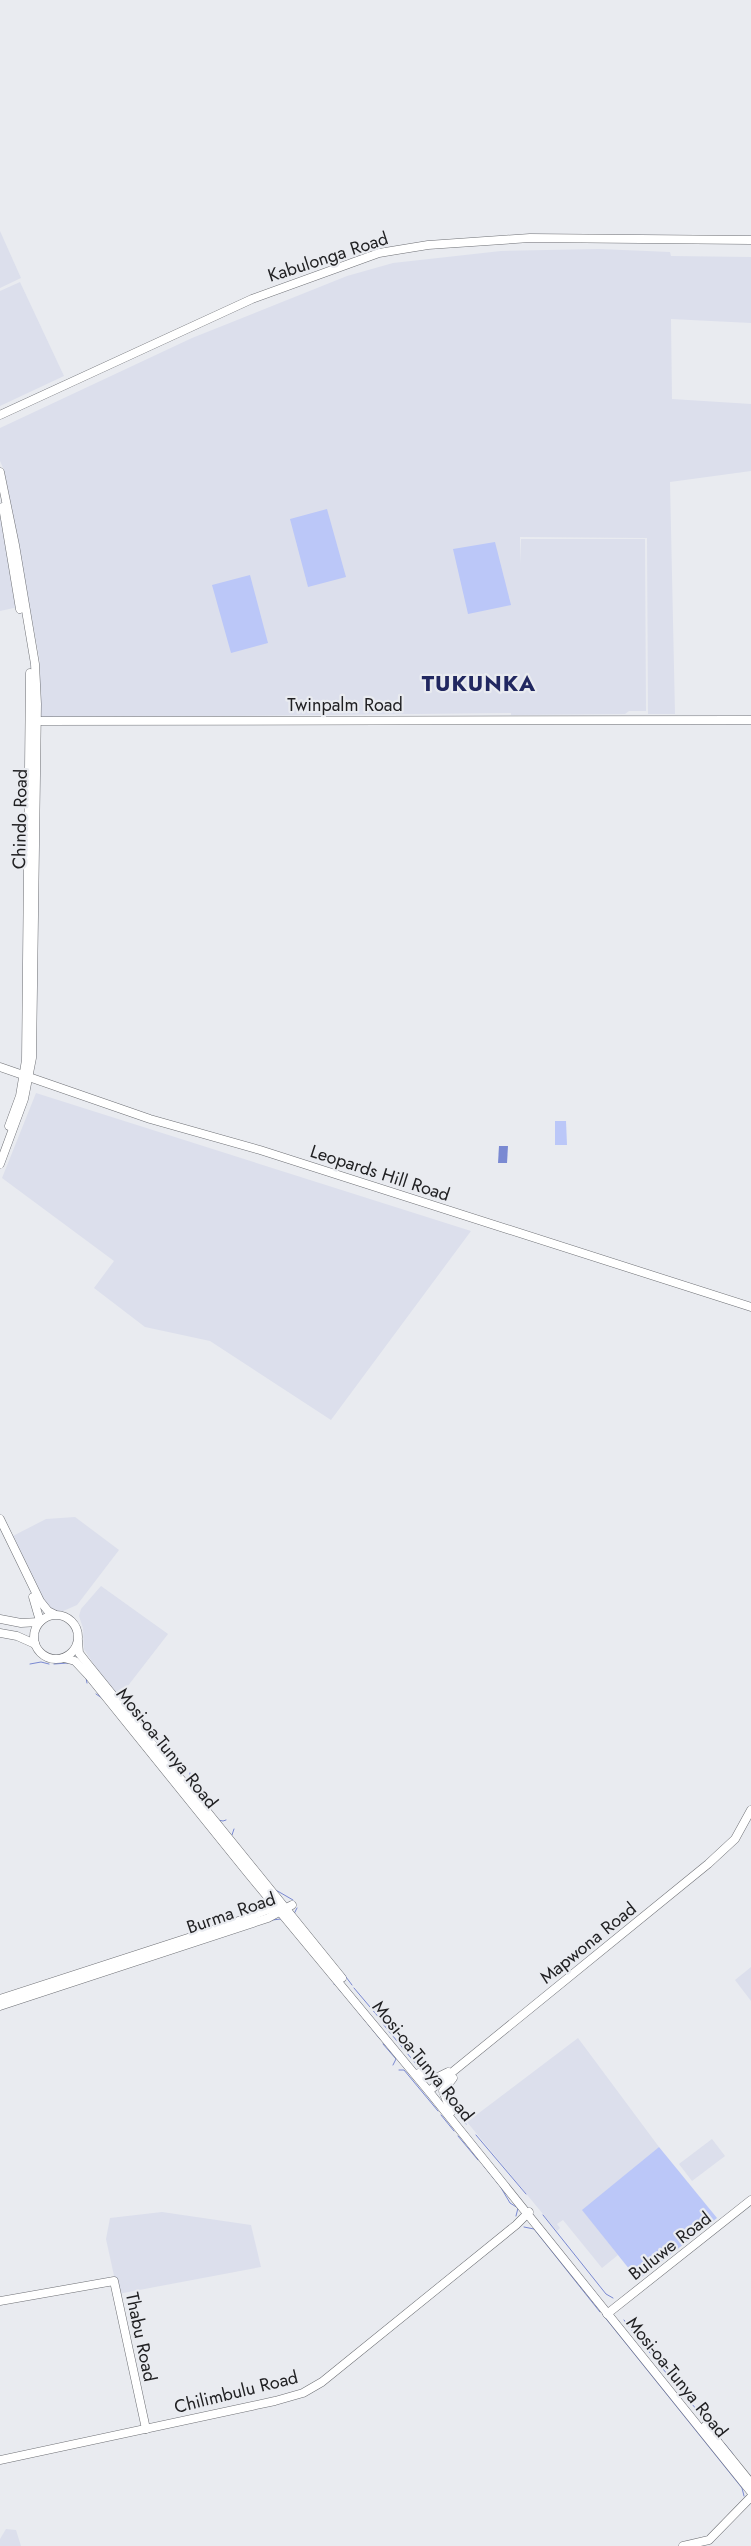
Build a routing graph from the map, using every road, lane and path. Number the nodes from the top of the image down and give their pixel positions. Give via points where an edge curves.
1 (751, 240) edge
2 (0, 415) edge
3 (0, 472) edge
4 (0, 493) edge
5 (751, 720) edge
6 (33, 721) junction
7 (29, 1064) junction
8 (0, 1067) edge
9 (10, 1071) junction
10 (26, 1077) junction
11 (42, 1082) junction
12 (23, 1091) junction
13 (0, 1151) edge
14 (0, 1164) edge
15 (751, 1307) edge
16 (0, 1519) edge
17 (0, 1527) edge
18 (54, 1614) junction
19 (0, 1619) edge
20 (39, 1622) junction
21 (0, 1633) edge
22 (78, 1641) junction
23 (35, 1644) junction
24 (64, 1658) junction
25 (751, 1810) edge
26 (282, 1908) junction
27 (0, 1999) edge
28 (0, 2006) edge
29 (490, 2042) junction
30 (480, 2050) junction
31 (419, 2074) junction
32 (430, 2090) junction
33 (451, 2112) junction
34 (751, 2200) edge
35 (530, 2214) junction
36 (0, 2301) edge
37 (609, 2313) junction
38 (146, 2429) junction
39 (0, 2460) edge
40 (751, 2483) edge
41 (751, 2492) edge
42 (751, 2497) edge
43 (682, 2546) edge

1 - 2 main road, Kabulonga Road via 516,238 428,245 379,253 252,299
3 - 6 main road, Chindo Road via 35,664
4 - 6 main road, Chindo Road via 30,665
5 - 6 main road, Twinpalm Road
6 - 7 main road, Chindo Road
7 - 9 main road
7 - 10 main road, Chindo Road
7 - 11 main road
8 - 9 main road, Leopards Hill Road
9 - 10 main road, Leopards Hill Road
9 - 12 main road via 16,1075
10 - 11 main road, Leopards Hill Road
10 - 12 main road, Chindo Road
11 - 12 main road
11 - 15 main road, Leopards Hill Road via 150,1119 260,1150
12 - 13 main road, Chindo Road
12 - 14 main road, Chindo Road
16 - 18 main road via 40,1601
17 - 20 main road via 33,1596
18 - 20 main road
18 - 22 main road via 66,1617 74,1624
19 - 20 main road
20 - 23 main road via 34,1630
21 - 23 main road
22 - 24 main road via 72,1653
22 - 26 main road, Mosi-oa-Tunya Road via 79,1653
23 - 24 main road via 51,1659
24 - 26 main road, Mosi-oa-Tunya Road via 75,1661 89,1676
25 - 29 main road, Mapwona Road via 740,1832 725,1850
26 - 27 main road, Burma Road
26 - 28 main road, Burma Road
26 - 31 main road, Mosi-oa-Tunya Road
26 - 32 main road, Mosi-oa-Tunya Road
29 - 30 main road, Mapwona Road
29 - 33 main road via 444,2087 444,2098
30 - 31 main road via 438,2077
30 - 32 main road, Mapwona Road
31 - 32 main road, Mosi-oa-Tunya Road
32 - 33 main road, Mosi-oa-Tunya Road
32 - 35 main road, Mosi-oa-Tunya Road
33 - 35 main road, Mosi-oa-Tunya Road
34 - 37 main road, Buluwe Road
35 - 37 main road, Mosi-oa-Tunya Road
35 - 38 main road, Chilimbulu Road via 310,2390 275,2401
36 - 38 main road, Thabu Road via 114,2281
37 - 40 main road, Mosi-oa-Tunya Road
37 - 41 main road, Mosi-oa-Tunya Road
38 - 39 main road, Chilimbulu Road
42 - 43 main road via 709,2540

